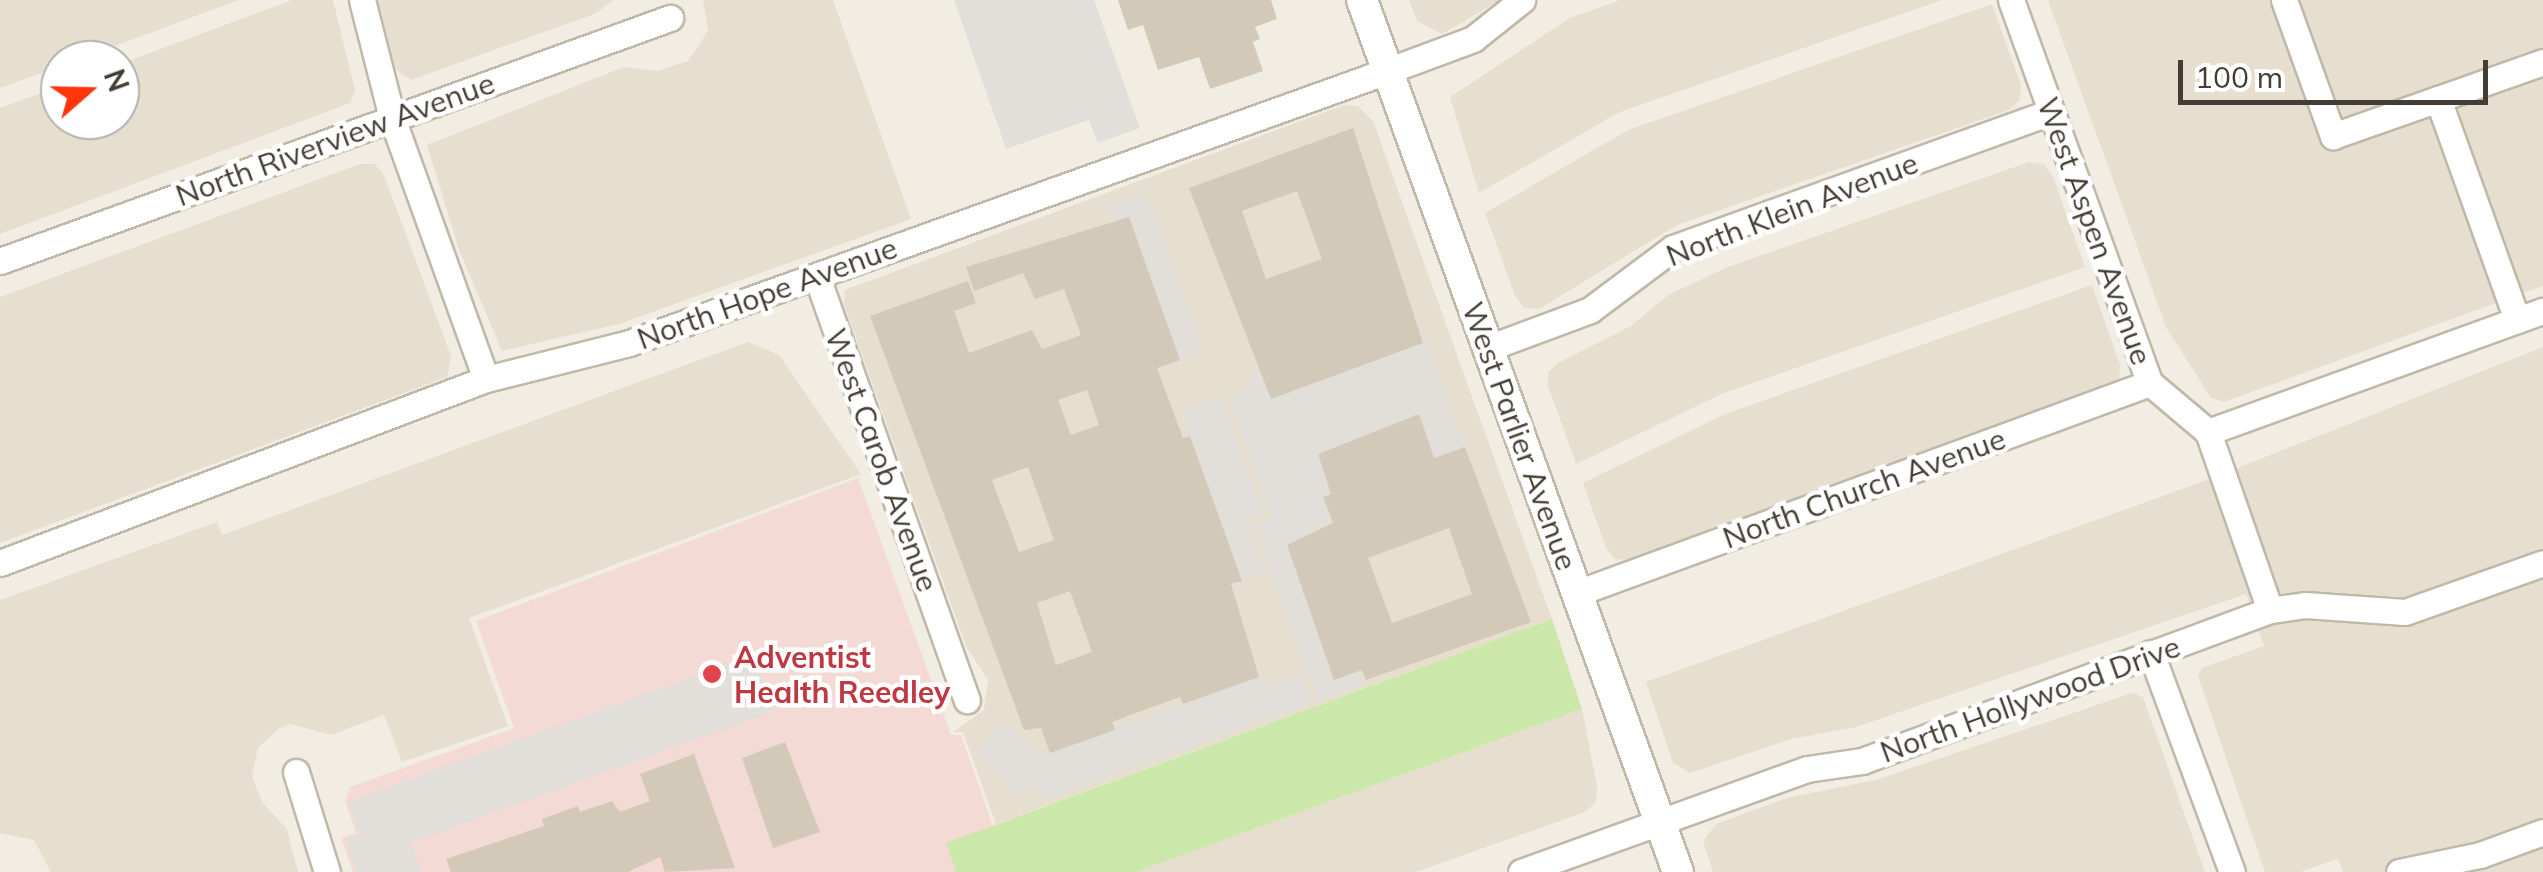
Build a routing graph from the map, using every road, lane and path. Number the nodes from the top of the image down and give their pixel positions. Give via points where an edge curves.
1 (362, 0) edge
2 (1362, 0) edge
3 (1522, 0) edge
4 (2011, 0) edge
5 (2284, 0) edge
6 (670, 18) dead end
7 (2543, 62) edge
8 (1387, 71) junction
9 (2438, 99) junction
10 (2052, 112) junction
11 (392, 118) junction
12 (0, 261) edge
13 (817, 276) junction
14 (2543, 311) edge
15 (2517, 320) junction
16 (1488, 348) junction
17 (486, 380) junction
18 (2150, 383) junction
19 (2208, 432) junction
20 (0, 563) edge
21 (2543, 563) edge
22 (1577, 593) junction
23 (2270, 610) junction
24 (2152, 654) junction
25 (967, 700) dead end
26 (296, 772) dead end
27 (1660, 820) junction
28 (2543, 832) edge
29 (327, 872) edge
30 (1521, 872) edge
31 (1678, 872) edge
32 (2232, 872) edge
33 (2399, 872) edge

1 - 11 street
2 - 8 street, West Parlier Avenue
3 - 8 street, North Hope Avenue via 1472,38
4 - 10 street, West Aspen Avenue
5 - 9 street via 2333,136
6 - 11 street, North Riverview Avenue
7 - 9 street
8 - 13 street, North Hope Avenue
8 - 16 street, West Parlier Avenue
9 - 15 street
10 - 16 street, North Klein Avenue via 1673,248 1590,310
10 - 18 street, West Aspen Avenue
11 - 12 street, North Riverview Avenue
11 - 17 street
13 - 17 street, North Hope Avenue via 629,343
13 - 25 street, West Carob Avenue
14 - 15 street
15 - 19 street
16 - 22 street, West Parlier Avenue
17 - 20 street, North Hope Avenue
18 - 19 street, West Aspen Avenue
18 - 22 street, North Church Avenue
19 - 23 street
21 - 23 street, North Hollywood Drive via 2406,612 2305,605
22 - 27 street, West Parlier Avenue
23 - 24 street, North Hollywood Drive
24 - 27 street, North Hollywood Drive via 1862,761 1808,769
24 - 32 street
26 - 29 street
27 - 30 street, North Hollywood Drive
27 - 31 street, West Parlier Avenue
28 - 33 street via 2480,855

